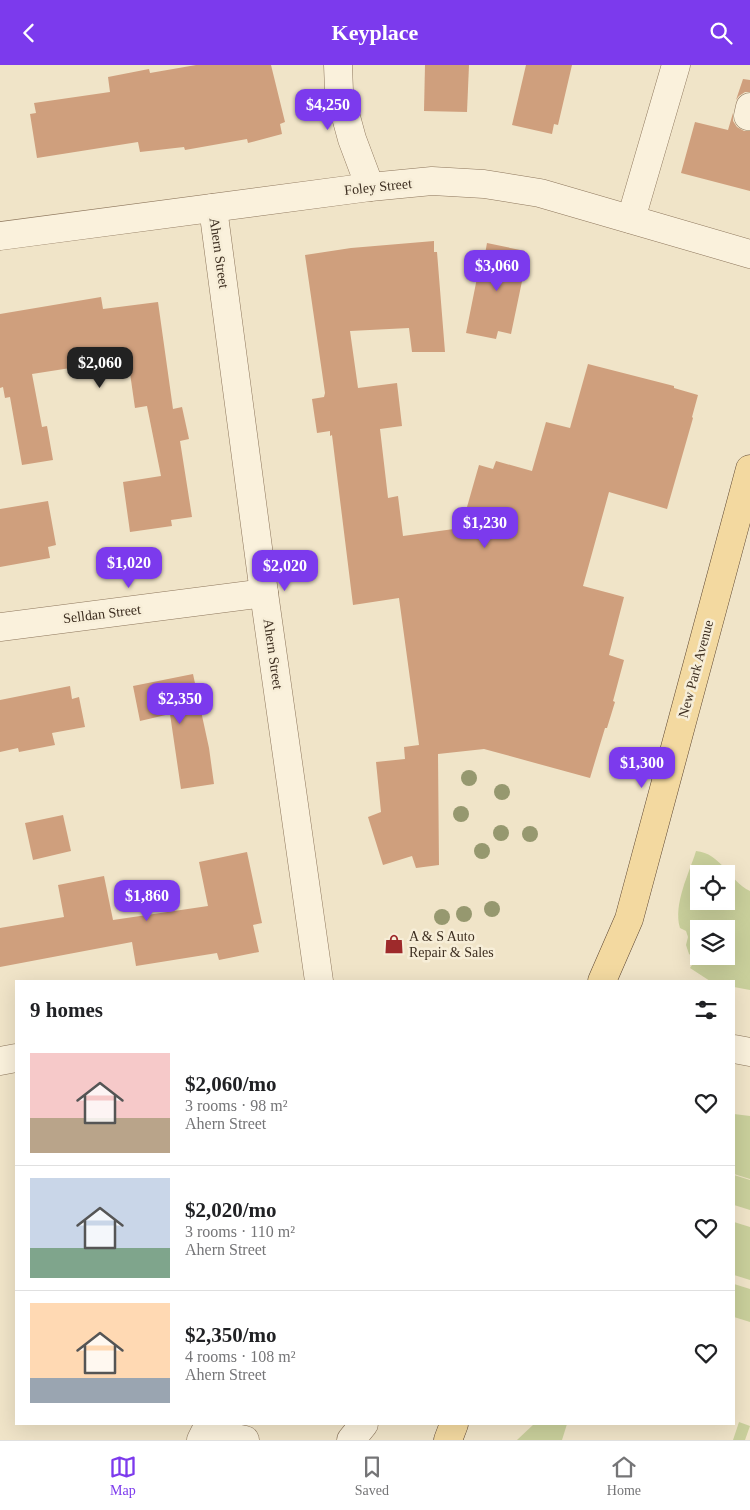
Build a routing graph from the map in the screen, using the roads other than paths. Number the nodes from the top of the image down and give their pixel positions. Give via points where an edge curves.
1 (338, 65) edge
2 (676, 65) edge
3 (370, 187) junction
4 (213, 208) junction
5 (631, 219) junction
6 (0, 236) edge
7 (750, 254) edge
8 (750, 469) edge
9 (264, 593) junction
10 (0, 627) edge
11 (320, 980) edge
12 (602, 980) edge
13 (735, 1049) edge
14 (750, 1052) edge
15 (15, 1059) edge
16 (0, 1061) edge
17 (363, 1425) edge
18 (454, 1425) edge
19 (201, 1440) edge
20 (245, 1440) edge
21 (351, 1440) edge
22 (448, 1440) edge

1 - 3 street via 339,91
2 - 5 street
3 - 4 street, Foley Street
3 - 5 street, Foley Street via 432,181 484,184 540,193
4 - 6 street, Foley Street
4 - 9 street, Ahern Street
5 - 7 street, Foley Street
8 - 12 main road, New Park Avenue via 629,919
9 - 10 street, Selldan Street
9 - 11 street, Ahern Street
13 - 14 street
15 - 16 street
17 - 21 street
18 - 22 main road
19 - 20 street via 204,1432

